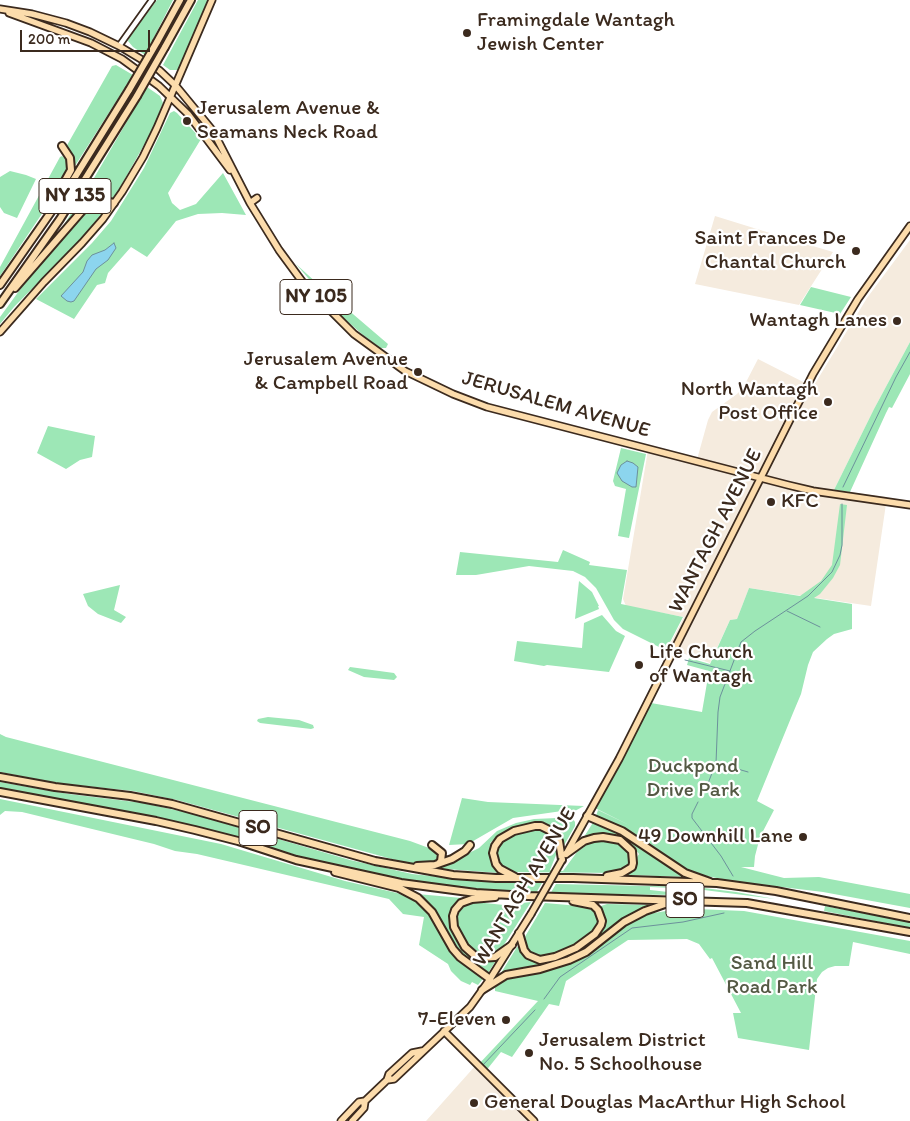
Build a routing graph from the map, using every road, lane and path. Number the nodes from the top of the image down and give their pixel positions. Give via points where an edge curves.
1 (152, 0) edge
2 (180, 0) edge
3 (191, 0) edge
4 (212, 0) edge
5 (0, 9) edge
6 (119, 46) junction
7 (176, 86) junction
8 (171, 97) junction
9 (62, 146) dead end
10 (245, 193) junction
11 (257, 198) dead end
12 (250, 202) junction
13 (114, 203) junction
14 (910, 226) edge
15 (28, 247) junction
16 (0, 285) edge
17 (9, 293) junction
18 (0, 304) edge
19 (0, 332) edge
20 (761, 478) junction
21 (910, 505) edge
22 (0, 777) edge
23 (0, 792) edge
24 (588, 816) junction
25 (432, 845) dead end
26 (470, 845) dead end
27 (566, 854) junction
28 (296, 860) junction
29 (562, 860) junction
30 (438, 864) junction
31 (408, 867) junction
32 (516, 878) junction
33 (573, 878) junction
34 (714, 883) junction
35 (528, 896) junction
36 (552, 897) junction
37 (747, 903) junction
38 (910, 918) edge
39 (910, 932) edge
40 (519, 933) junction
41 (512, 945) junction
42 (490, 979) junction
43 (482, 990) junction
44 (444, 1031) junction
45 (366, 1102) junction
46 (341, 1121) edge
47 (352, 1121) edge
48 (534, 1121) edge

1 - 6 street
2 - 15 highway, NY 135, bridge via 86,161
3 - 17 highway, NY 135, bridge via 137,96
4 - 7 main road
5 - 6 main road, JERUSALEM AVENUE / NY 105 via 66,23
5 - 8 main road, JERUSALEM AVENUE / NY 105 via 122,59
6 - 7 main road, JERUSALEM AVENUE / NY 105 via 158,70
7 - 8 main road
7 - 10 main road, JERUSALEM AVENUE / NY 105 via 216,130
8 - 10 main road, JERUSALEM AVENUE / NY 105 via 209,140
8 - 13 main road via 143,157
9 - 15 highway via 70,158 71,170
10 - 12 main road, JERUSALEM AVENUE / NY 105
11 - 12 main road
12 - 20 main road, JERUSALEM AVENUE / NY 105 via 279,250 309,290 354,334 405,370 487,407
13 - 17 highway via 99,200 88,204
13 - 19 main road via 82,243
14 - 20 main road, WANTAGH AVENUE via 832,342
15 - 16 highway, NY 135
17 - 18 highway, NY 135
20 - 21 main road, JERUSALEM AVENUE / NY 105 via 813,491
20 - 24 main road, WANTAGH AVENUE
22 - 31 highway, SO via 172,804 338,851
23 - 28 highway, SO via 195,830
24 - 27 main road, WANTAGH AVENUE
24 - 34 highway via 622,831 686,873
25 - 30 highway via 442,854
26 - 30 highway via 460,854
27 - 29 main road, WANTAGH AVENUE
27 - 33 highway via 584,841 603,837 626,844 634,856 632,867 622,873
28 - 35 highway, SO via 401,883
28 - 42 highway via 399,888 418,898 432,912 460,957
29 - 32 highway via 559,841 549,830 535,826 514,831 500,839 493,853 500,869
29 - 40 main road, WANTAGH AVENUE, bridge
30 - 31 highway
31 - 32 highway, SO via 453,875
32 - 33 highway, SO
33 - 34 highway, SO
34 - 38 highway, SO via 776,891
35 - 36 highway, SO
35 - 41 highway via 466,900 453,916 456,932 465,947 480,958 490,958
36 - 37 highway, SO
36 - 40 highway via 592,905 601,915 598,931 576,948 540,960 528,956
37 - 39 highway, SO
37 - 43 highway via 665,904 645,910 586,952 547,967 506,975
40 - 41 main road, WANTAGH AVENUE
41 - 42 main road, WANTAGH AVENUE
42 - 43 main road, WANTAGH AVENUE
43 - 44 main road, WANTAGH AVENUE via 470,1007
44 - 45 main road, WANTAGH AVENUE via 422,1050 412,1053
44 - 48 main road
45 - 46 main road, WANTAGH AVENUE via 359,1102
45 - 47 main road, WANTAGH AVENUE

